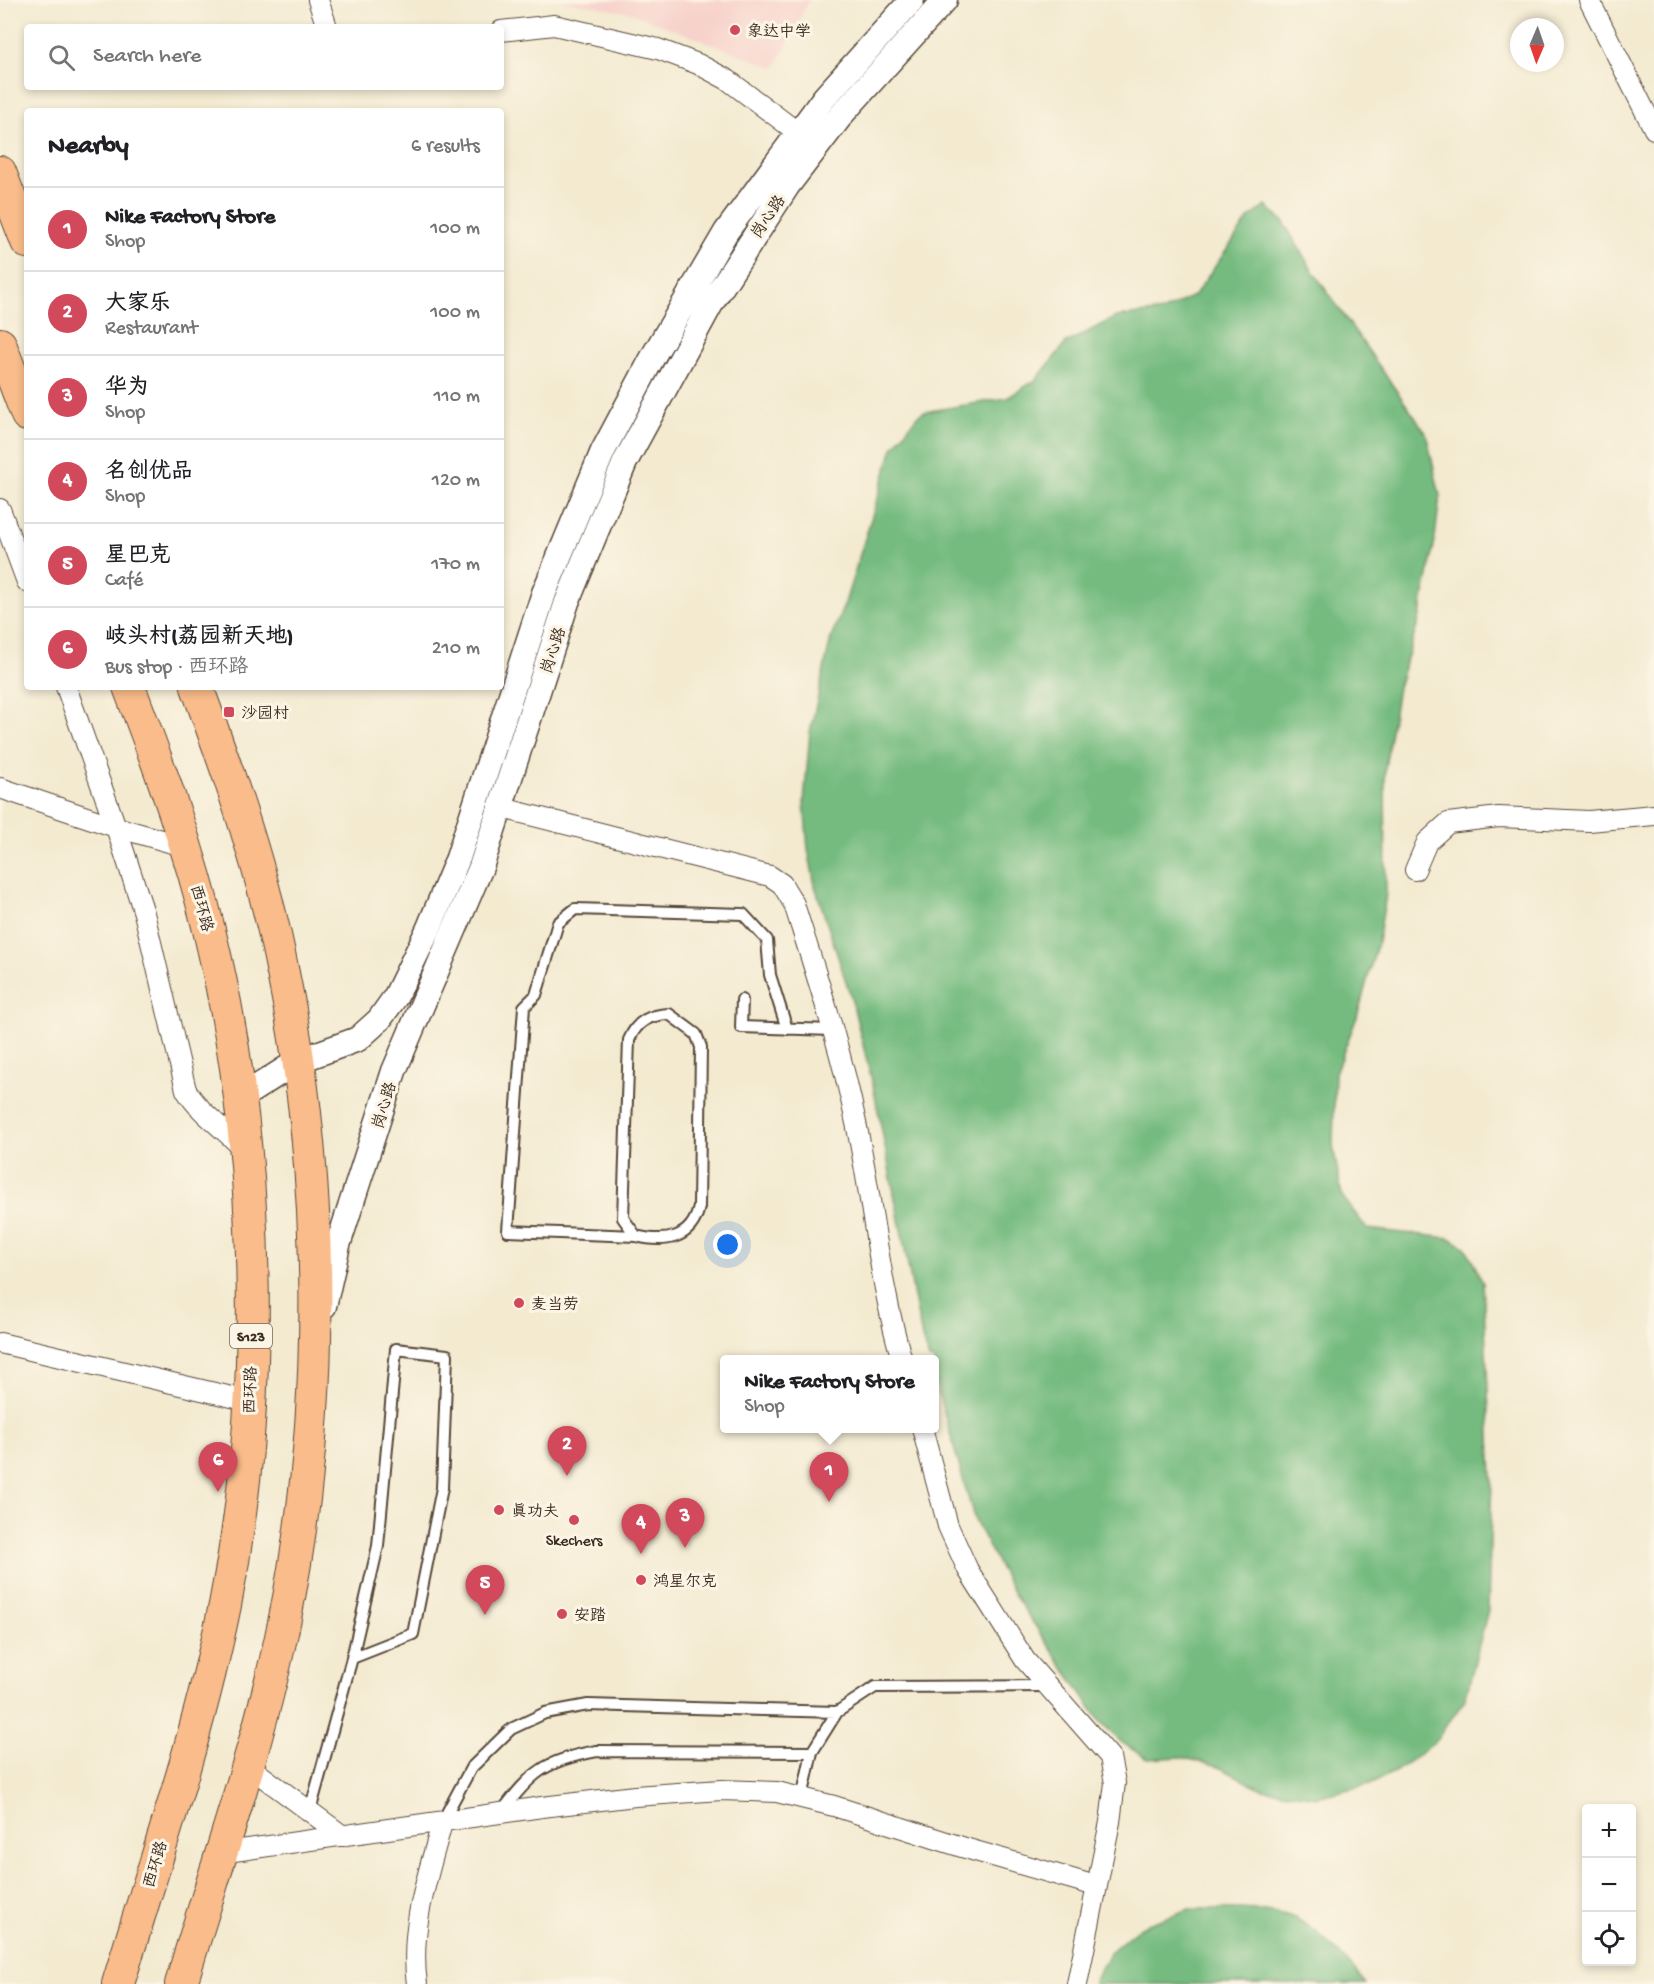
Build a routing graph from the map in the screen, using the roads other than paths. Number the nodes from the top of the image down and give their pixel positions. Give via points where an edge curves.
1 (318, 0) edge
2 (912, 0) edge
3 (945, 0) edge
4 (1589, 0) edge
5 (326, 24) edge
6 (504, 31) edge
7 (1654, 129) edge
8 (797, 132) junction
9 (0, 172) edge
10 (24, 234) edge
11 (0, 344) edge
12 (24, 407) edge
13 (0, 509) edge
14 (24, 574) edge
15 (67, 690) edge
16 (130, 690) edge
17 (197, 690) edge
18 (0, 788) edge
19 (502, 808) junction
20 (1654, 815) edge
21 (116, 827) junction
22 (186, 847) junction
23 (1415, 870) dead end
24 (742, 1000) dead end
25 (787, 1029) junction
26 (833, 1030) junction
27 (298, 1061) junction
28 (240, 1098) junction
29 (245, 1151) junction
30 (636, 1236) junction
31 (0, 1343) edge
32 (901, 1355) edge
33 (312, 1376) junction
34 (249, 1401) junction
35 (923, 1433) edge
36 (352, 1658) junction
37 (1048, 1686) junction
38 (837, 1712) junction
39 (812, 1752) junction
40 (248, 1765) junction
41 (802, 1798) junction
42 (310, 1811) junction
43 (501, 1813) junction
44 (442, 1823) junction
45 (344, 1836) junction
46 (220, 1853) junction
47 (1096, 1886) junction
48 (118, 1984) edge
49 (181, 1984) edge
50 (417, 1984) edge
51 (1077, 1984) edge

1 - 5 street
2 - 8 street, 岗心路
3 - 19 street, 岗心路 via 843,113 788,185 676,364 625,462 567,602
4 - 7 street
6 - 8 street via 554,25 658,49 728,80
8 - 27 street, 岗心路 via 726,232 603,451 544,593 458,858 429,930 396,996 379,1020 358,1039
9 - 10 main road
11 - 12 main road
13 - 14 street
15 - 21 street
16 - 22 main road, 西环路 / S123
17 - 27 main road via 232,783 260,875
18 - 21 street
19 - 26 street via 770,876 782,884 794,904
19 - 33 street, 岗心路 via 473,888 394,1071 338,1245
20 - 23 street via 1589,821 1499,817 1448,823 1427,842
21 - 22 street
21 - 29 street via 144,913 186,1090 196,1106
22 - 28 main road, 西环路 / S123 via 221,980
24 - 25 lane via 741,1028
25 - 26 lane
25 - 30 lane via 770,975 767,940 742,914 575,909 558,923 536,995 524,1006 508,1231
26 - 32 street via 857,1126 884,1292
27 - 28 street, 岗心路
27 - 33 main road via 312,1213
28 - 29 main road, 西环路 / S123
29 - 34 main road, 西环路 / S123 via 250,1266
30 - 30 lane via 656,1241 674,1238 697,1218 699,1207 701,1047 696,1034 669,1014 641,1021 629,1040 623,1218
31 - 34 street
33 - 40 main road via 295,1561 274,1670
34 - 48 main road, 西环路 / S123 via 237,1529 213,1655
35 - 37 street via 945,1517 968,1570 1026,1660
36 - 36 lane via 378,1546 396,1349 447,1355 442,1488 413,1634
36 - 42 lane
37 - 38 lane via 875,1687
37 - 47 street via 1110,1757 1115,1783
38 - 39 lane
38 - 44 lane via 588,1705 544,1713 511,1730 471,1768
39 - 41 lane
39 - 43 lane via 597,1751 574,1755 545,1766 523,1783
40 - 42 street
40 - 46 main road
41 - 43 street via 777,1792 721,1790 624,1797
41 - 47 street
42 - 45 street
43 - 44 street
44 - 45 street
44 - 50 street via 416,1922
45 - 46 street
46 - 49 main road
47 - 51 street

